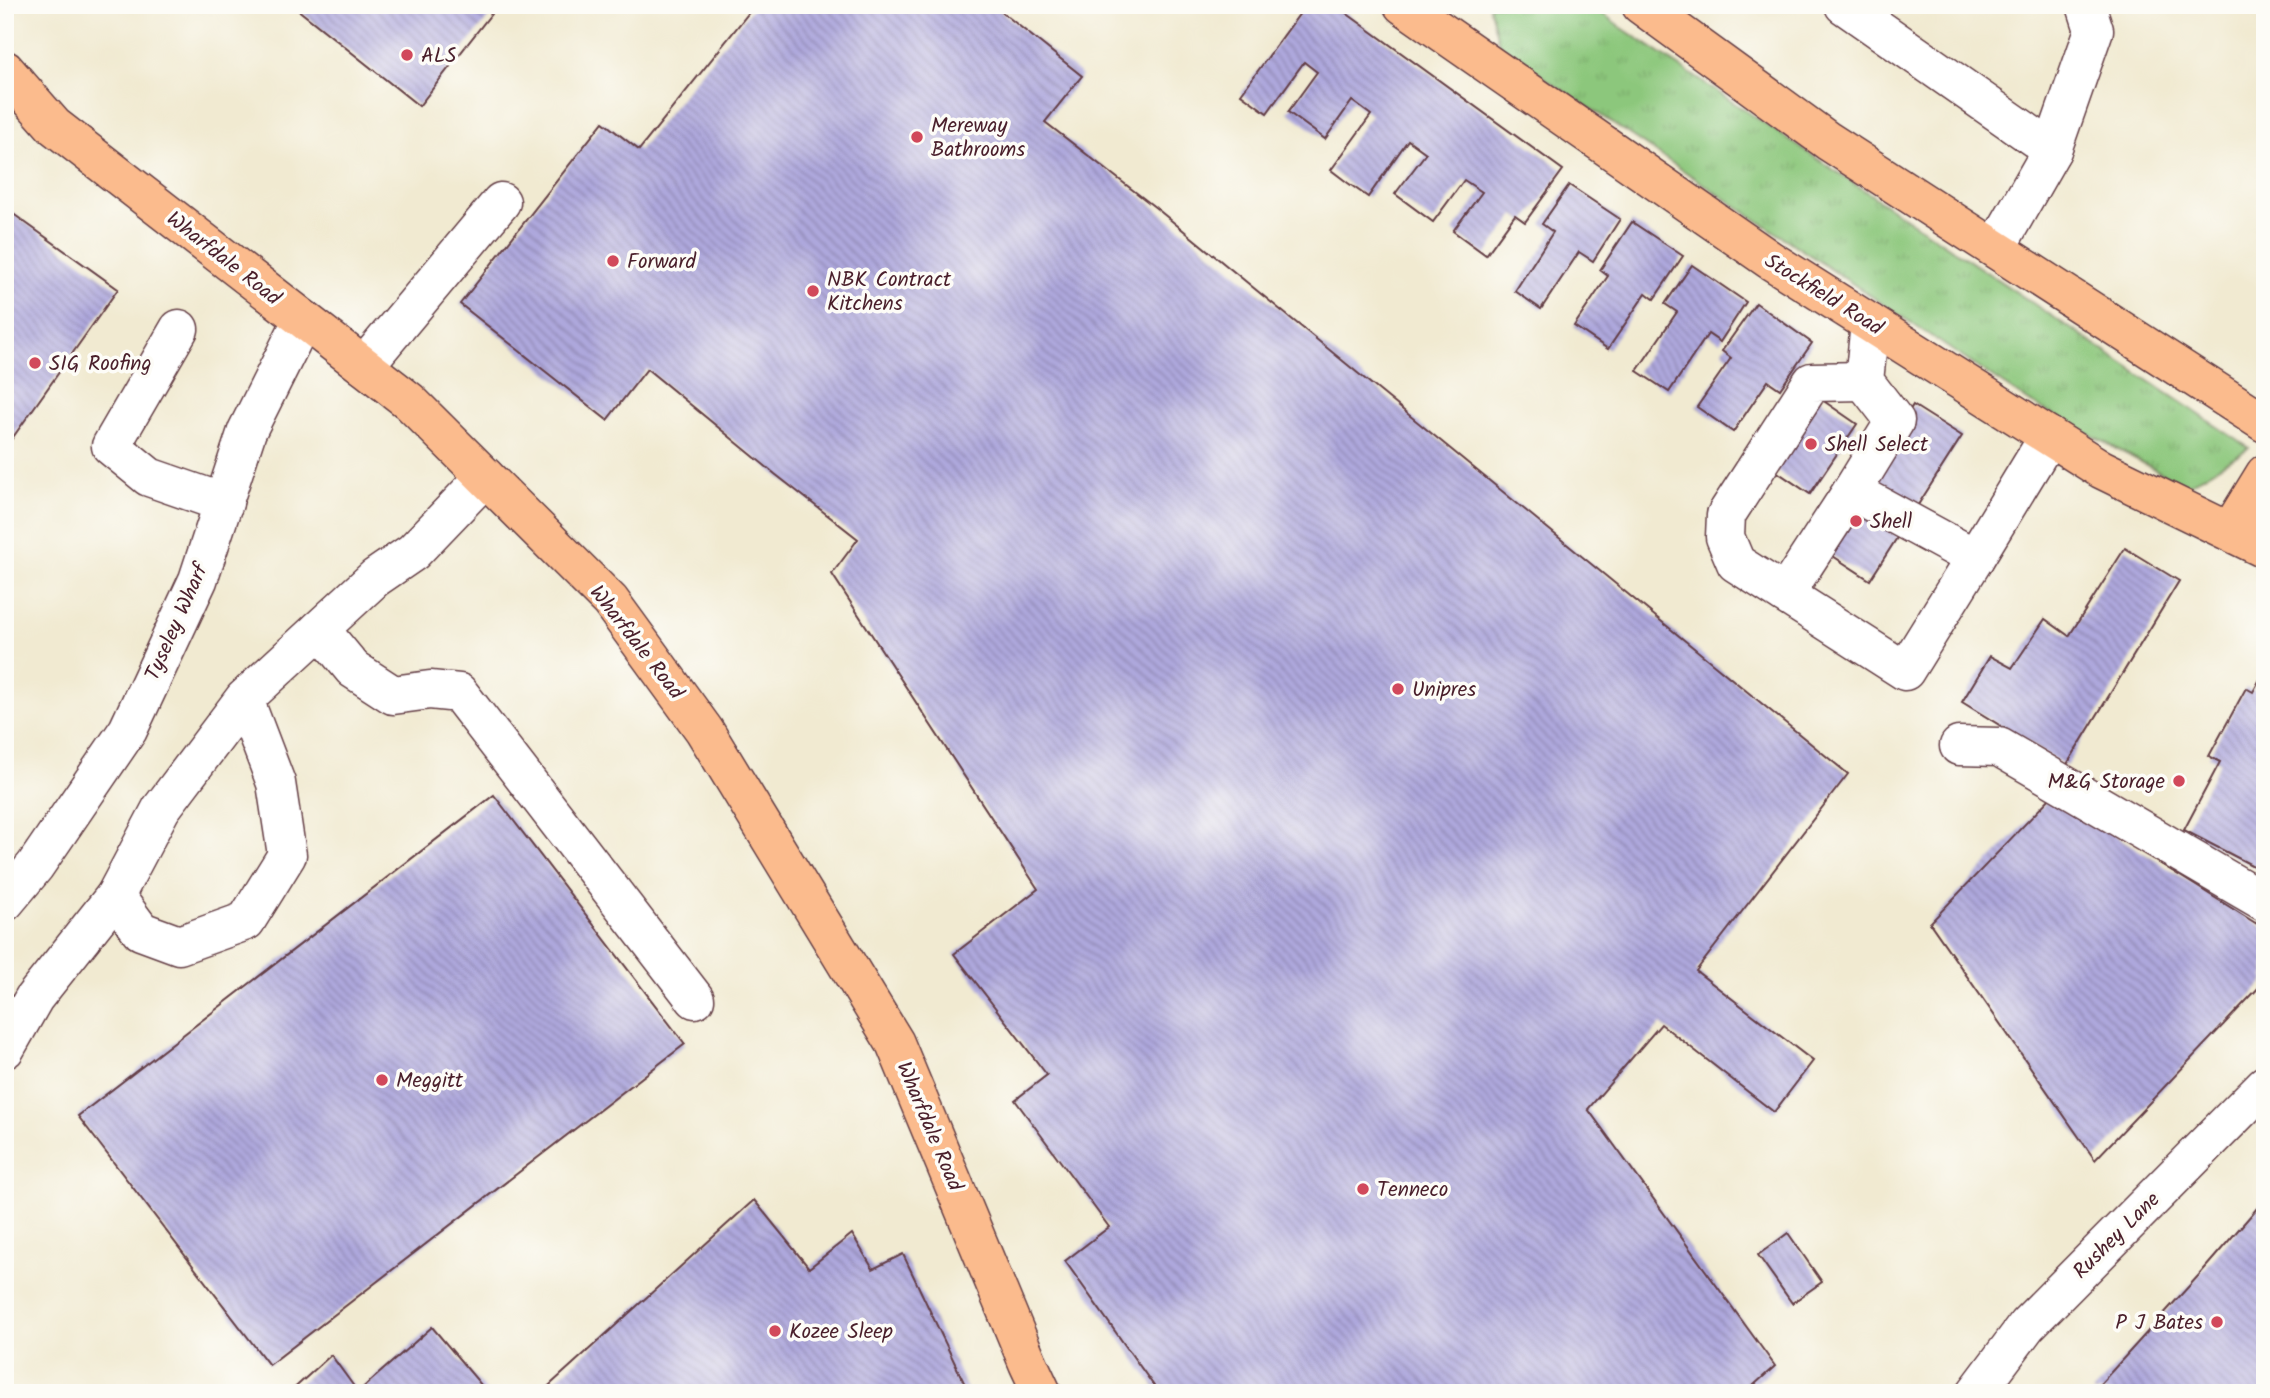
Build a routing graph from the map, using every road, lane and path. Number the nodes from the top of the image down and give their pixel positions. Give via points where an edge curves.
1 (1641, 5) edge
2 (1844, 5) edge
3 (2086, 5) edge
4 (1412, 8) edge
5 (5, 70) edge
6 (2052, 150) junction
7 (501, 202) dead end
8 (1996, 248) junction
9 (303, 319) junction
10 (1871, 323) junction
11 (179, 329) dead end
12 (364, 366) junction
13 (1864, 381) junction
14 (2265, 423) edge
15 (2049, 436) junction
16 (485, 477) junction
17 (2263, 480) edge
18 (1852, 491) junction
19 (224, 503) junction
20 (2230, 531) junction
21 (2265, 549) edge
22 (1975, 558) junction
23 (1785, 594) junction
24 (320, 629) junction
25 (244, 699) junction
26 (1959, 747) dead end
27 (115, 896) junction
28 (5, 902) edge
29 (2265, 902) edge
30 (695, 999) dead end
31 (5, 1049) edge
32 (2265, 1085) edge
33 (1042, 1393) edge
34 (1976, 1393) edge

1 - 8 main road via 1828,141
2 - 6 street
3 - 6 street via 2094,30
4 - 10 main road, Stockfield Road via 1770,260
5 - 9 main road, Wharfdale Road via 54,126
6 - 8 street
7 - 12 street
8 - 14 main road
9 - 12 main road, Wharfdale Road
9 - 19 street, Tyseley Wharf via 247,431
10 - 13 street
10 - 15 main road, Stockfield Road
11 - 19 street via 111,446 149,477
12 - 16 main road, Wharfdale Road via 409,401
13 - 18 street via 1895,421
13 - 23 street via 1812,382 1726,515 1724,537 1736,563
15 - 20 main road, Stockfield Road via 2101,469
15 - 22 street
16 - 24 street via 413,552 375,578
16 - 33 main road, Wharfdale Road via 610,601 704,730 888,1031
17 - 20 main road
18 - 22 street
18 - 23 street
19 - 28 street, Tyseley Wharf via 198,580 128,730
20 - 21 main road, Stockfield Road
22 - 23 street via 1905,671
24 - 25 street
24 - 30 street via 353,669 393,695 430,690 459,693
25 - 27 street via 161,809
25 - 27 street via 276,783 287,855 246,921 179,945 141,931
26 - 29 street via 1999,747
27 - 31 street via 34,998
32 - 34 street, Rushey Lane via 2027,1325

